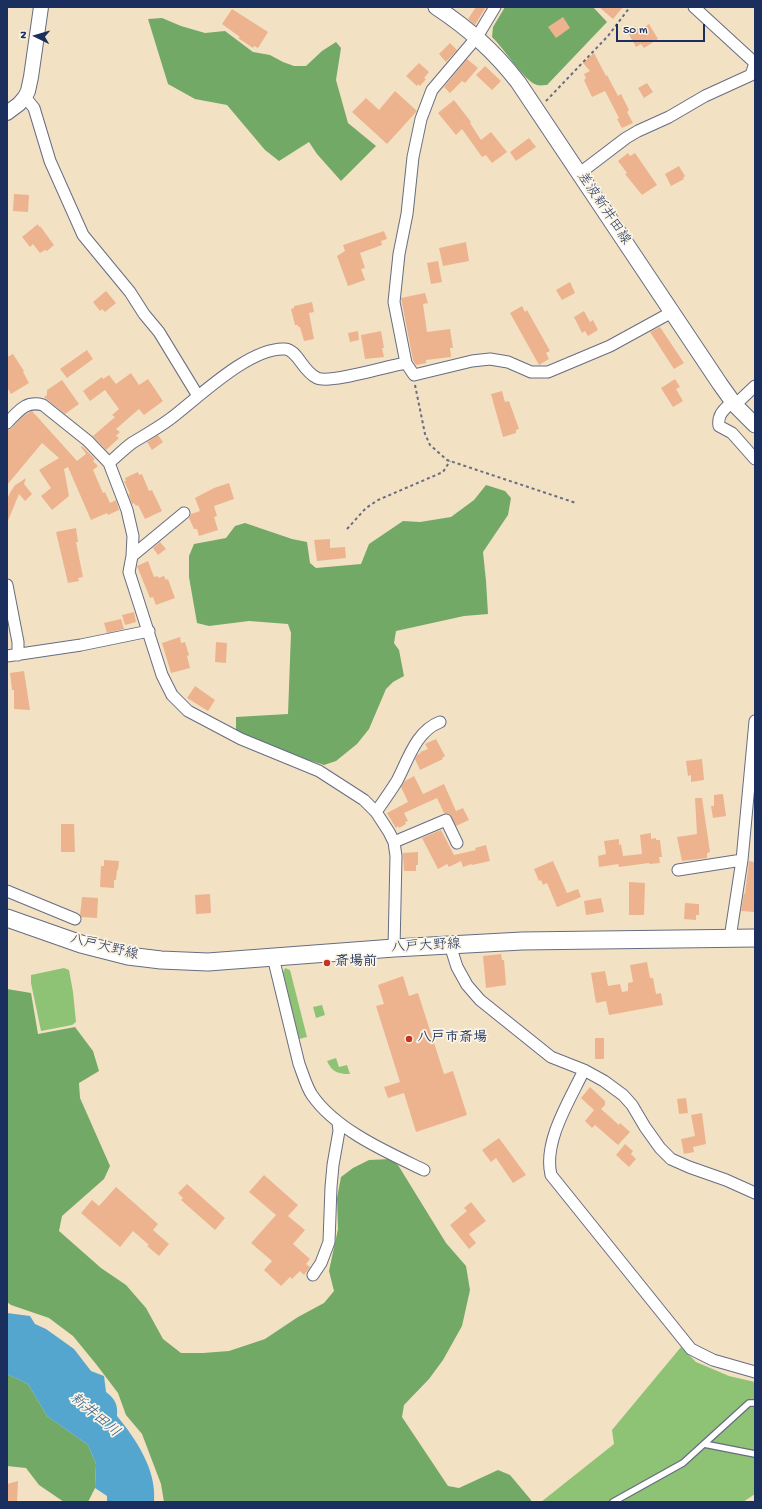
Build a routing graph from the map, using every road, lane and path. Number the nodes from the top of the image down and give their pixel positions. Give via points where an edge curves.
1 (41, 7) edge
2 (436, 7) edge
3 (496, 7) edge
4 (630, 7) edge
5 (694, 7) edge
6 (477, 37) junction
7 (25, 97) junction
8 (537, 110) junction
9 (7, 113) edge
10 (580, 173) junction
11 (672, 312) junction
12 (406, 363) junction
13 (414, 375) junction
14 (754, 388) edge
15 (198, 396) junction
16 (734, 403) junction
17 (7, 423) edge
18 (755, 425) edge
19 (755, 459) edge
20 (450, 461) junction
21 (109, 463) junction
22 (576, 503) dead end
23 (184, 513) dead end
24 (347, 529) dead end
25 (132, 556) junction
26 (7, 585) edge
27 (149, 631) junction
28 (12, 655) edge
29 (755, 720) edge
30 (440, 722) dead end
31 (376, 812) junction
32 (394, 842) junction
33 (457, 843) dead end
34 (742, 860) junction
35 (678, 870) dead end
36 (7, 891) edge
37 (7, 918) edge
38 (75, 919) dead end
39 (730, 938) junction
40 (755, 938) edge
41 (450, 945) junction
42 (394, 948) junction
43 (273, 957) junction
44 (584, 1070) junction
45 (338, 1122) junction
46 (424, 1170) dead end
47 (755, 1193) edge
48 (312, 1275) dead end
49 (755, 1372) edge
50 (755, 1403) edge
51 (704, 1444) junction
52 (755, 1454) edge
53 (613, 1502) edge

1 - 7 street via 31,77
2 - 6 main road, 差波新井田線
3 - 6 street
4 - 8 path via 608,36
5 - 10 street via 755,64 751,75 638,131
6 - 8 main road, 差波新井田線 via 504,63
6 - 12 street via 432,90 421,119 413,157 394,293
7 - 9 street
7 - 15 street via 34,108 50,161 82,235 130,292 159,332
8 - 10 main road, 差波新井田線
10 - 11 main road, 差波新井田線
11 - 13 street via 610,346 548,372 531,372 508,362 490,359
11 - 16 main road, 差波新井田線
12 - 13 street
12 - 15 street via 332,380 319,379 305,369 294,352 276,349 236,367
13 - 20 path via 427,440 438,453
14 - 16 street
15 - 21 street
16 - 18 main road, 差波新井田線
16 - 19 street via 719,415 719,426 732,433
17 - 21 street via 24,407 34,403 43,405 88,441
20 - 22 path
20 - 24 path via 443,472 378,500 366,508
21 - 25 street via 129,517 133,536
23 - 25 street
25 - 27 street via 129,572
26 - 28 street via 18,642
27 - 28 street via 81,645
27 - 31 street via 162,675 172,695 188,711 241,739 319,771 364,800
29 - 34 street
30 - 31 street via 432,725 419,739 396,782
31 - 32 street
32 - 33 street via 446,820
32 - 42 street
34 - 35 street
34 - 39 street
36 - 38 street
37 - 43 main road, 八戸大野線 via 81,944 128,956 208,962
39 - 40 main road, 八戸大野線
39 - 41 main road, 八戸大野線
41 - 42 main road, 八戸大野線
41 - 44 street via 457,967 467,985 480,1000 551,1057
42 - 43 main road, 八戸大野線
43 - 45 street via 305,1081 313,1096
44 - 47 street via 624,1095 660,1148 672,1159
44 - 49 street via 552,1142 549,1167 551,1175 691,1349 713,1360
45 - 46 street via 382,1149
45 - 48 street via 332,1173 329,1242 321,1263
50 - 51 lane via 748,1403
51 - 52 lane
51 - 53 lane via 683,1463

